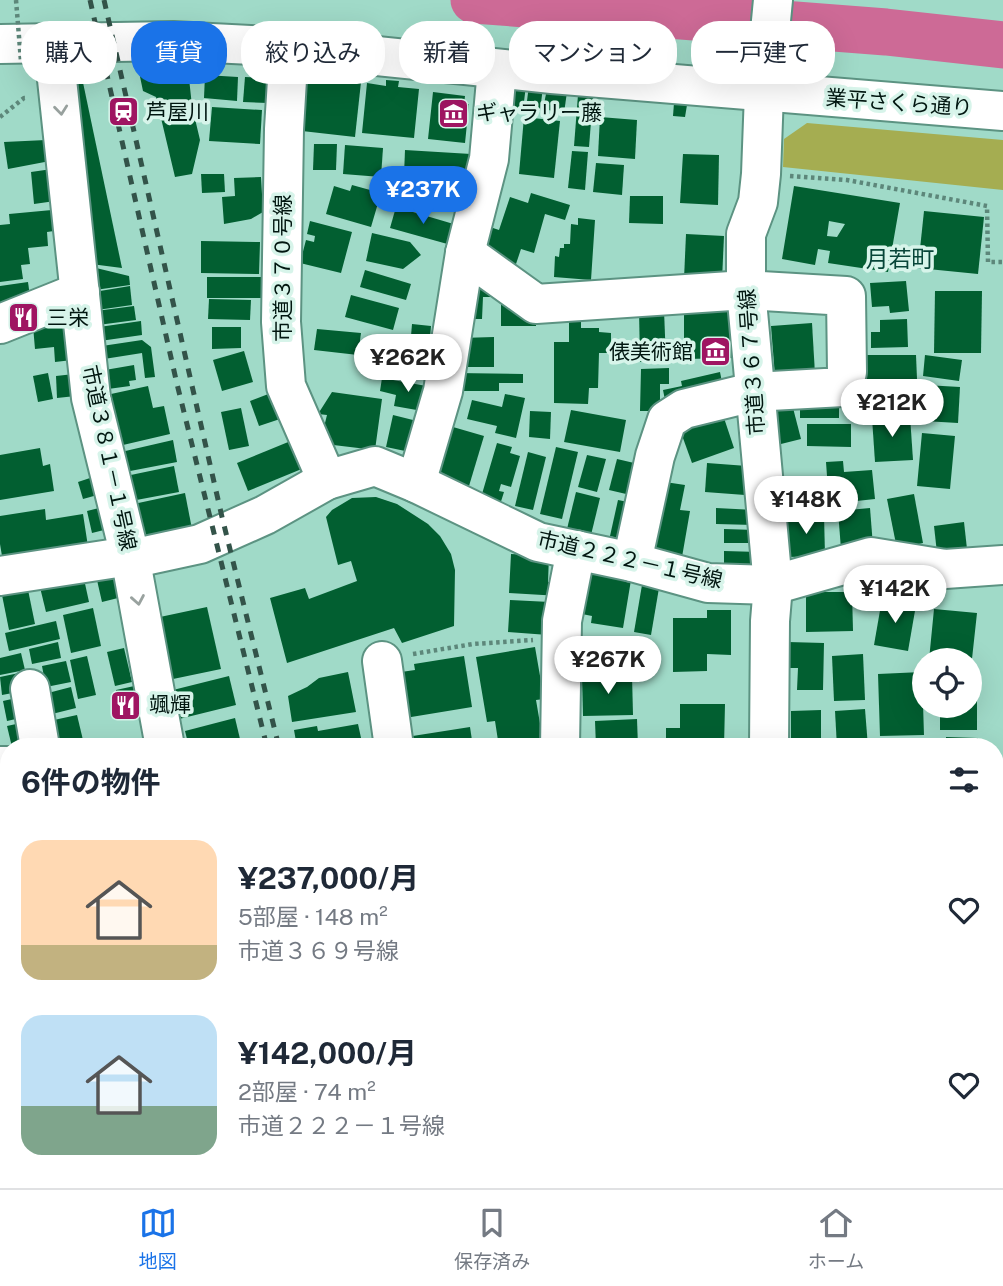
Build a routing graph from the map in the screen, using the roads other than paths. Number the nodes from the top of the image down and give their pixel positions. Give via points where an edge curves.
1 (773, 0) edge
2 (771, 21) edge
3 (117, 41) edge
4 (241, 45) edge
5 (385, 57) edge
6 (497, 69) junction
7 (691, 76) edge
8 (58, 84) edge
9 (287, 84) edge
10 (765, 84) edge
11 (808, 84) edge
12 (1003, 111) edge
13 (465, 253) junction
14 (746, 290) junction
15 (80, 292) junction
16 (0, 324) edge
17 (753, 392) junction
18 (327, 481) junction
19 (416, 483) junction
20 (576, 550) junction
21 (130, 556) junction
22 (632, 562) junction
23 (1003, 565) edge
24 (0, 576) edge
25 (773, 585) junction
26 (382, 661) road end
27 (30, 689) dead end
28 (38, 738) edge
29 (160, 738) edge
30 (393, 738) edge
31 (560, 738) edge
32 (769, 738) edge
33 (510, 1188) edge
34 (660, 1188) edge
35 (714, 1188) edge

1 - 2 street, 市道３６７号線
3 - 4 street, 業平さくら通り
5 - 6 street, 業平さくら通り
6 - 7 street, 業平さくら通り
6 - 13 street via 489,159
8 -> 15 street, 市道３８１－１号線
9 - 18 street, 市道３７０号線 via 281,322 286,386
10 - 14 street, 市道３６７号線 via 761,174 758,202 747,233
11 - 12 street, 業平さくら通り
13 - 14 street via 536,304
13 - 19 street via 443,391
14 - 17 street, 市道３６７号線
14 - 17 street via 846,296 847,372 843,387
15 - 16 street
15 - 21 street, 市道３８１－１号線 via 91,397
17 - 22 street via 684,409 667,421
17 - 25 street, 市道３６７号線
18 - 19 street, 市道２２２－１号線 via 375,466
18 - 21 street, 市道２２２－１号線 via 200,544
19 - 20 street, 市道２２２－１号線 via 538,542
20 - 22 street, 市道２２２－１号線
20 - 31 street via 562,621
21 - 24 street, 市道２２２－１号線
21 -> 29 street, 市道３８１－１号線
22 - 25 street, 市道２２２－１号線 via 708,583
23 - 25 street, 市道２２２－１号線 via 944,569 871,557
25 - 32 street, 市道３６７号線
26 - 30 street
27 - 28 street
33 - 34 street
34 - 35 street

